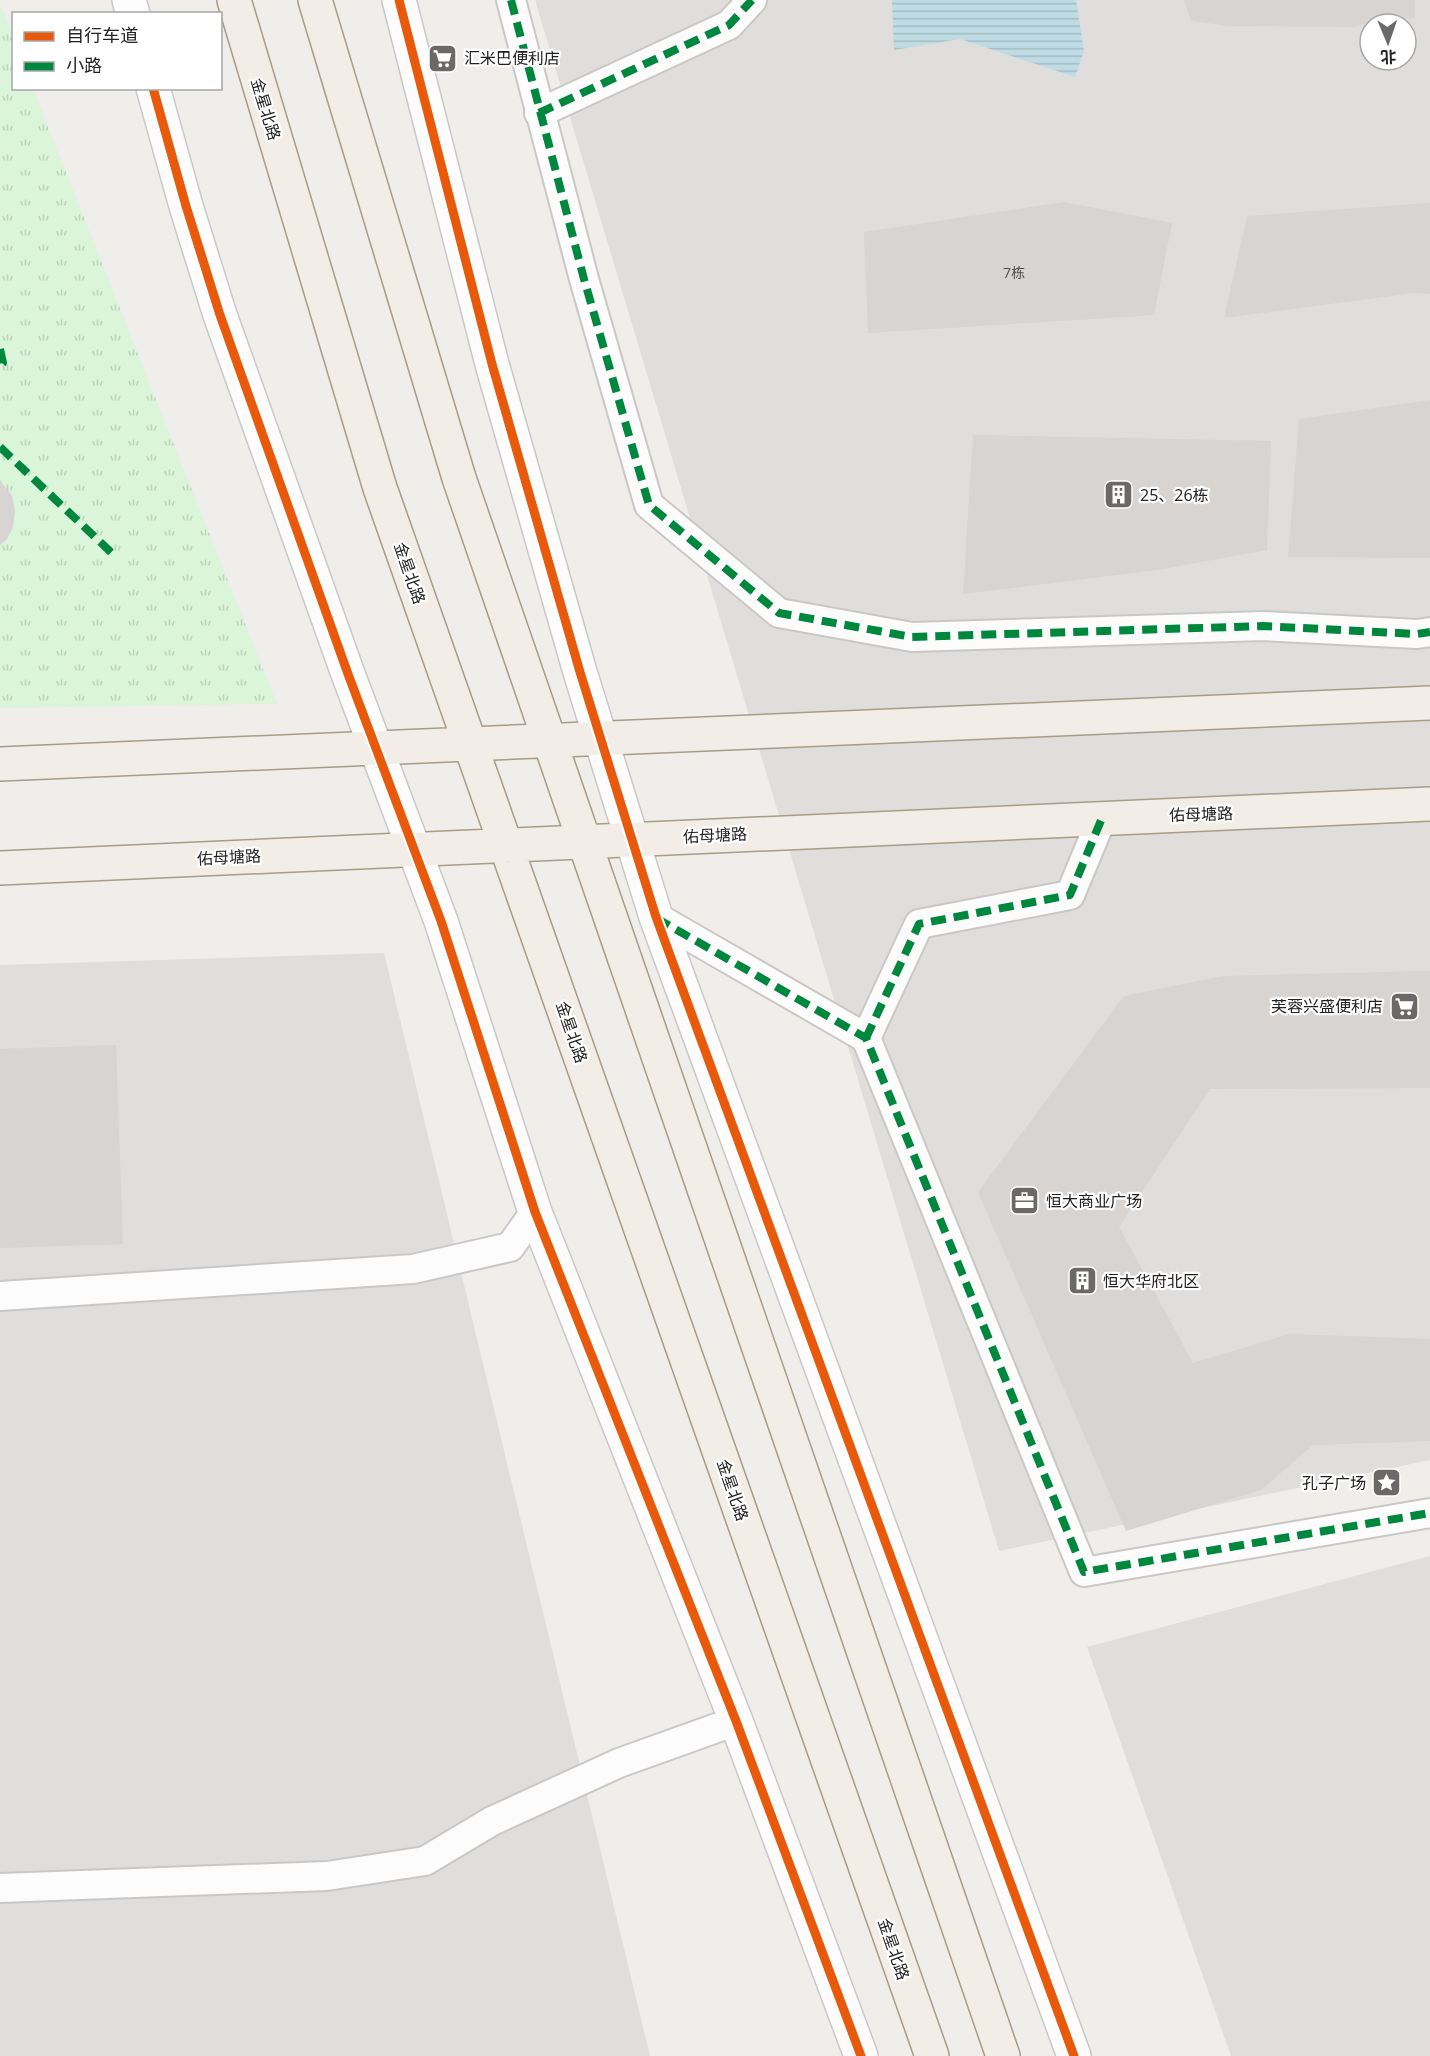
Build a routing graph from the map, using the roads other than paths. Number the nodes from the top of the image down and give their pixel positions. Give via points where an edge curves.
1 (234, 0) edge
2 (315, 0) edge
3 (399, 0) edge
4 (511, 0) edge
5 (752, 0) edge
6 (154, 90) edge
7 (539, 113) junction
8 (1430, 632) edge
9 (1430, 703) edge
10 (601, 738) junction
11 (549, 740) junction
12 (470, 743) junction
13 (375, 747) junction
14 (0, 764) edge
15 (1430, 804) edge
16 (1102, 818) junction
17 (632, 839) junction
18 (584, 841) junction
19 (506, 845) junction
20 (413, 849) junction
21 (0, 868) edge
22 (656, 917) junction
23 (866, 1038) junction
24 (536, 1212) junction
25 (0, 1296) edge
26 (1430, 1513) edge
27 (736, 1721) junction
28 (0, 1888) edge
29 (861, 2056) edge
30 (932, 2056) edge
31 (1003, 2056) edge
32 (1074, 2056) edge

1 - 12 main road, 金星北路 via 380,488
2 - 11 main road via 459,478
3 - 10 street via 492,364
4 - 7 street
5 - 7 street via 729,25
6 - 13 street via 220,315
7 - 8 street via 649,505 778,613 912,637 1263,627
9 - 10 main road
10 - 11 main road
10 - 17 street
11 - 12 main road
11 - 18 main road
12 - 13 main road
12 - 19 main road, 金星北路
13 - 14 main road
13 - 20 street
15 - 16 main road, 佑母塘路
16 - 17 main road, 佑母塘路
16 - 23 street via 1070,895 919,924
17 - 18 main road, 佑母塘路
17 - 22 street
18 - 19 main road, 佑母塘路
18 - 31 main road
19 - 20 main road, 佑母塘路
19 - 30 main road, 金星北路
20 - 21 main road, 佑母塘路
20 - 24 street via 441,921
22 - 23 street
22 - 32 street
23 - 26 street via 1084,1572
24 - 25 street via 510,1247 412,1269
24 - 27 street
27 - 28 street via 619,1763 492,1821 425,1861 327,1876
27 - 29 street

